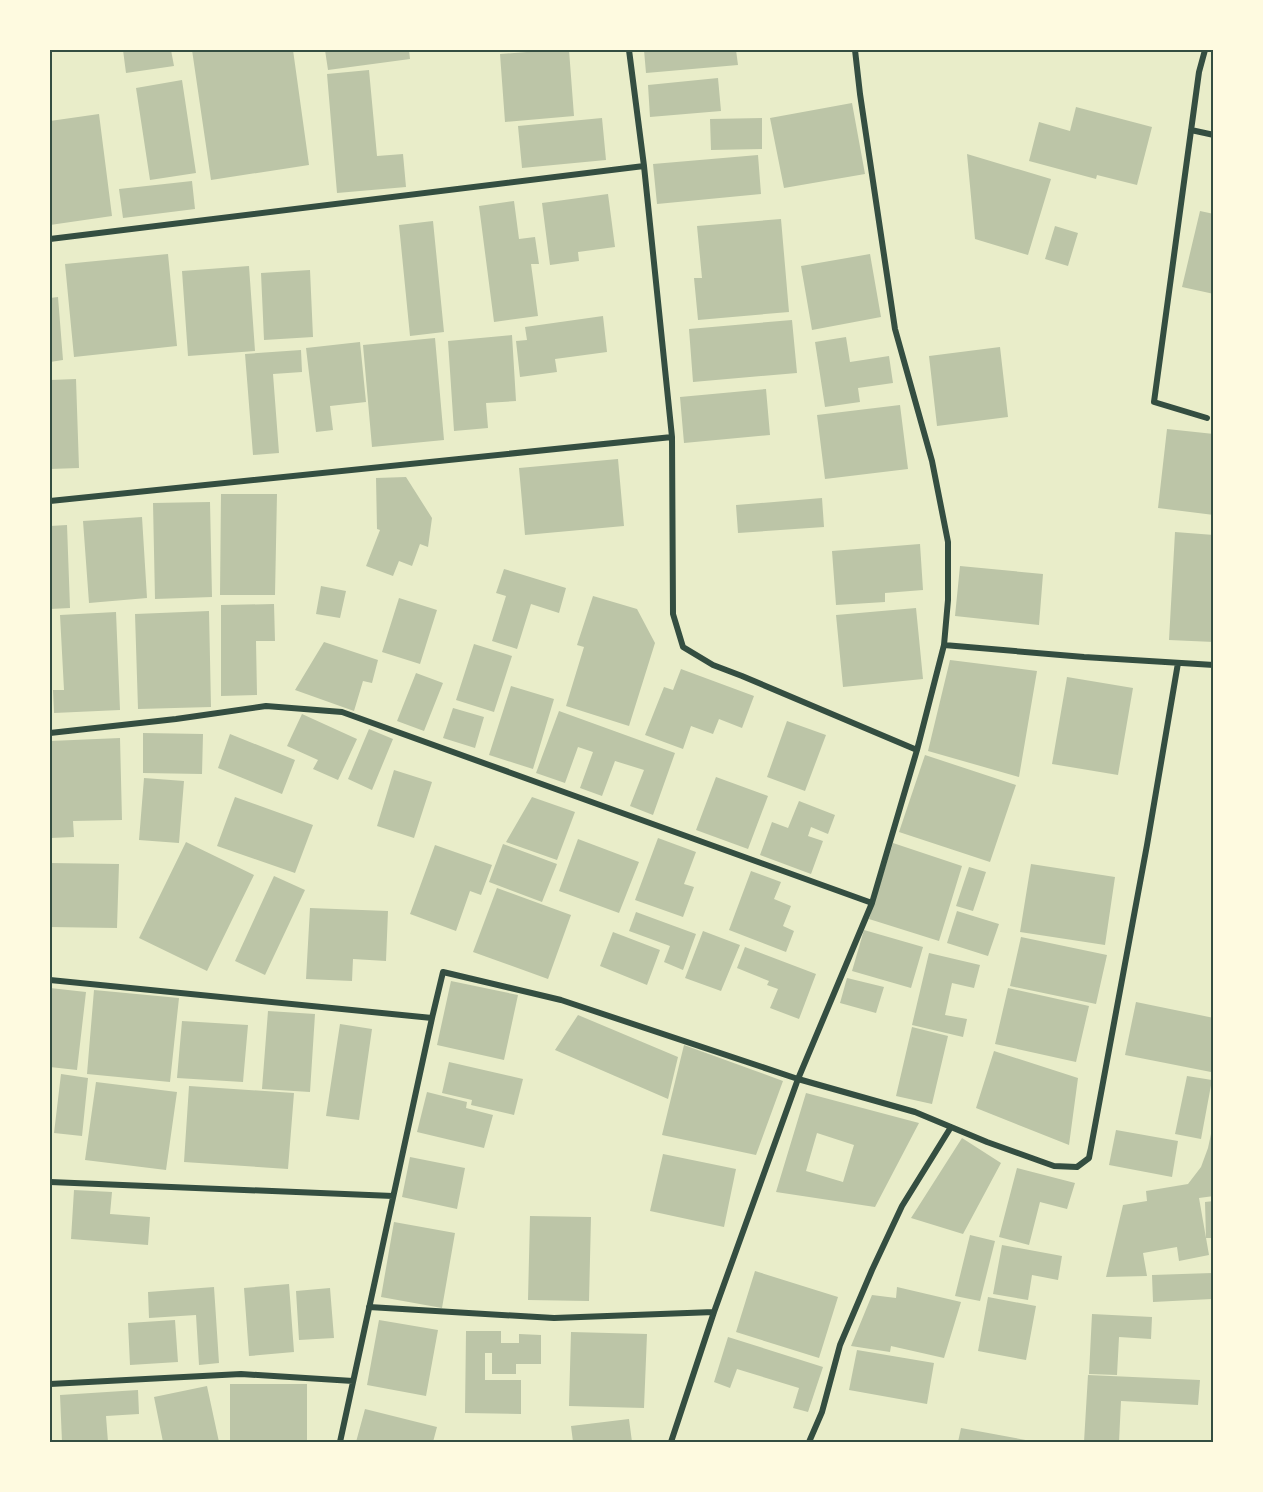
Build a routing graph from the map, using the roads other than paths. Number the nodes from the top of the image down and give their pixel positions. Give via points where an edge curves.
1 (629, 50) edge
2 (855, 50) edge
3 (1205, 50) edge
4 (1191, 130) junction
5 (1214, 135) edge
6 (644, 166) junction
7 (50, 239) edge
8 (1207, 418) dead end
9 (672, 437) junction
10 (50, 501) edge
11 (944, 645) junction
12 (1178, 663) junction
13 (1214, 665) edge
14 (50, 733) edge
15 (917, 750) junction
16 (872, 903) junction
17 (50, 980) edge
18 (432, 1018) junction
19 (798, 1079) junction
20 (951, 1127) junction
21 (50, 1182) edge
22 (393, 1196) junction
23 (369, 1307) junction
24 (714, 1312) junction
25 (353, 1381) junction
26 (50, 1384) edge
27 (340, 1443) edge
28 (672, 1443) edge
29 (809, 1443) edge

1 - 6 street
2 - 11 street via 895,330 932,461 948,542
3 - 4 street
4 - 5 street
4 - 8 street via 1154,402
6 - 7 street
6 - 9 street
9 - 10 street
9 - 15 street via 673,614 683,647 713,665
11 - 12 street
11 - 15 street
12 - 13 street
12 - 20 street via 1089,1158 1077,1167 1054,1166
14 - 16 street via 266,706 342,712
15 - 16 street
16 - 19 street
17 - 18 street
18 - 19 street via 443,972 561,1000
18 - 22 street
19 - 20 street via 915,1112
19 - 24 street
20 - 29 street via 902,1206 877,1259 840,1345 822,1412
21 - 22 street
22 - 23 street
23 - 24 street via 554,1318
23 - 25 street
24 - 28 street
25 - 26 street via 241,1374
25 - 27 street

